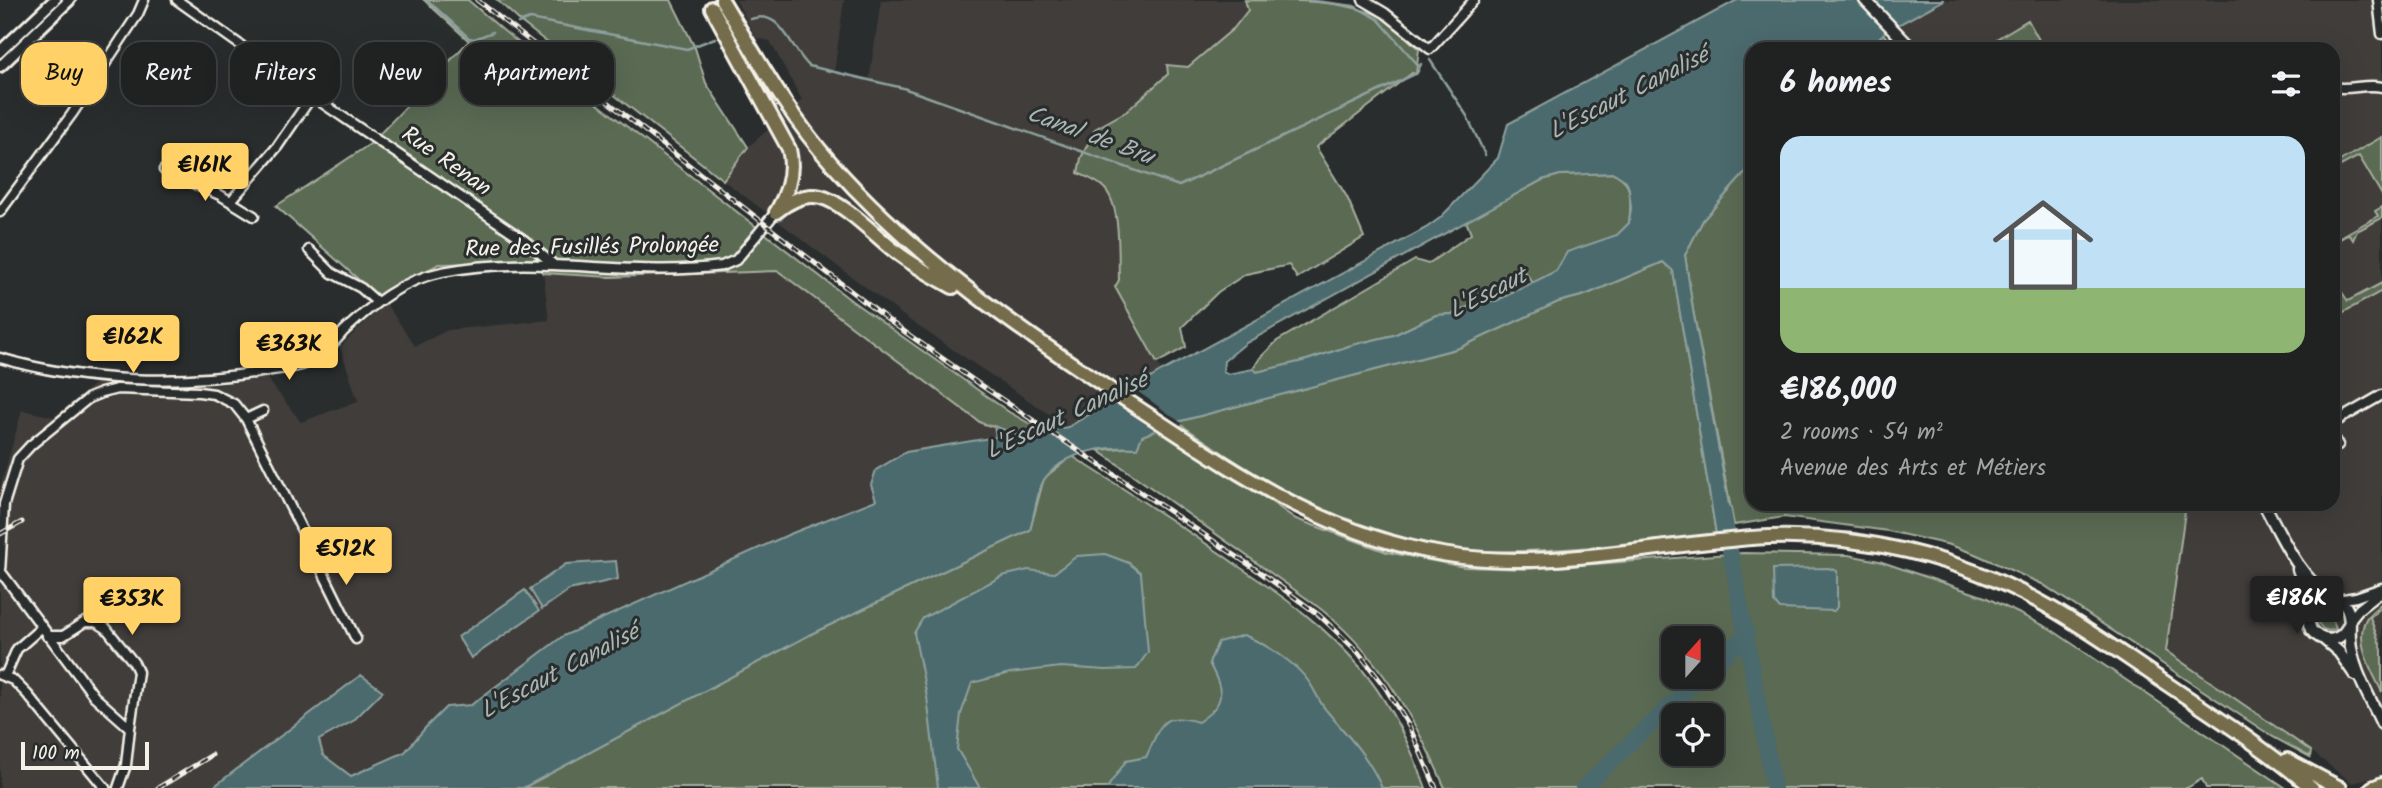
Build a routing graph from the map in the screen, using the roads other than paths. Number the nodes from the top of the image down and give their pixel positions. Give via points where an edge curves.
1 (55, 0) edge
2 (69, 0) edge
3 (144, 0) edge
4 (177, 0) edge
5 (1363, 0) edge
6 (1474, 0) edge
7 (1865, 0) edge
8 (2378, 0) edge
9 (714, 3) edge
10 (2382, 34) edge
11 (236, 42) edge
12 (1905, 42) edge
13 (0, 52) edge
14 (0, 66) edge
15 (2382, 87) edge
16 (2340, 88) edge
17 (306, 105) edge
18 (325, 105) edge
19 (164, 170) dead end
20 (231, 201) junction
21 (0, 212) edge
22 (776, 212) junction
23 (254, 216) dead end
24 (309, 250) dead end
25 (553, 264) junction
26 (377, 302) junction
27 (998, 313) junction
28 (0, 358) edge
29 (2382, 395) edge
30 (263, 411) dead end
31 (246, 419) junction
32 (2340, 419) edge
33 (2268, 511) edge
34 (2295, 559) junction
35 (1, 573) edge
36 (2382, 589) edge
37 (2334, 599) junction
38 (2310, 611) junction
39 (2350, 622) junction
40 (41, 628) junction
41 (47, 636) junction
42 (356, 639) dead end
43 (2325, 640) junction
44 (2, 676) edge
45 (2365, 690) junction
46 (2382, 724) edge
47 (130, 728) junction
48 (2238, 732) junction
49 (2382, 784) edge
50 (105, 788) edge
51 (118, 788) edge
52 (2312, 788) edge
53 (2340, 788) edge
54 (2372, 788) edge

1 - 13 main road
2 - 14 main road
3 - 21 street via 72,114
4 - 11 street, Rue Renan
5 - 6 street via 1430,49
7 - 12 street
8 - 10 street
9 - 22 main road via 789,149 789,184
9 - 27 main road via 771,93 831,164 937,267
15 - 16 street
17 - 20 street
18 - 25 street, Rue Renan
19 - 20 street
20 - 23 street
22 - 25 street, Rue des Fusillés Prolongée via 729,265 622,269
22 - 27 main road via 803,197 831,200 916,266
24 - 26 street via 332,273 365,290
25 - 26 street, Rue des Fusillés Prolongée via 443,272 410,283
26 - 28 street, Rue des Fusillés Prolongée via 312,360 258,372 177,379 104,377 46,371
27 - 48 main road via 1282,500 1377,539 1440,554 1502,560 1546,561 1795,537 1869,544 1928,556 2024,593
29 - 32 street
30 - 31 street
31 - 35 street via 234,404 205,393 123,389 89,398 18,459 4,504
31 - 42 street
33 - 34 street
34 - 37 street via 2317,587
34 - 38 street
35 - 40 street
36 - 37 street
36 - 39 street
37 - 38 street via 2320,600
37 - 39 street via 2346,608
38 - 43 street via 2310,629
39 - 43 street via 2341,636
39 - 45 street via 2354,659
40 - 41 street
40 - 44 street via 16,649
41 - 47 street via 94,696
41 - 47 street via 61,637 85,622 106,628 138,672
43 - 45 street
44 - 50 street via 27,694
45 - 46 street
47 - 51 street
48 - 52 main road
48 - 53 main road
49 - 54 main road

